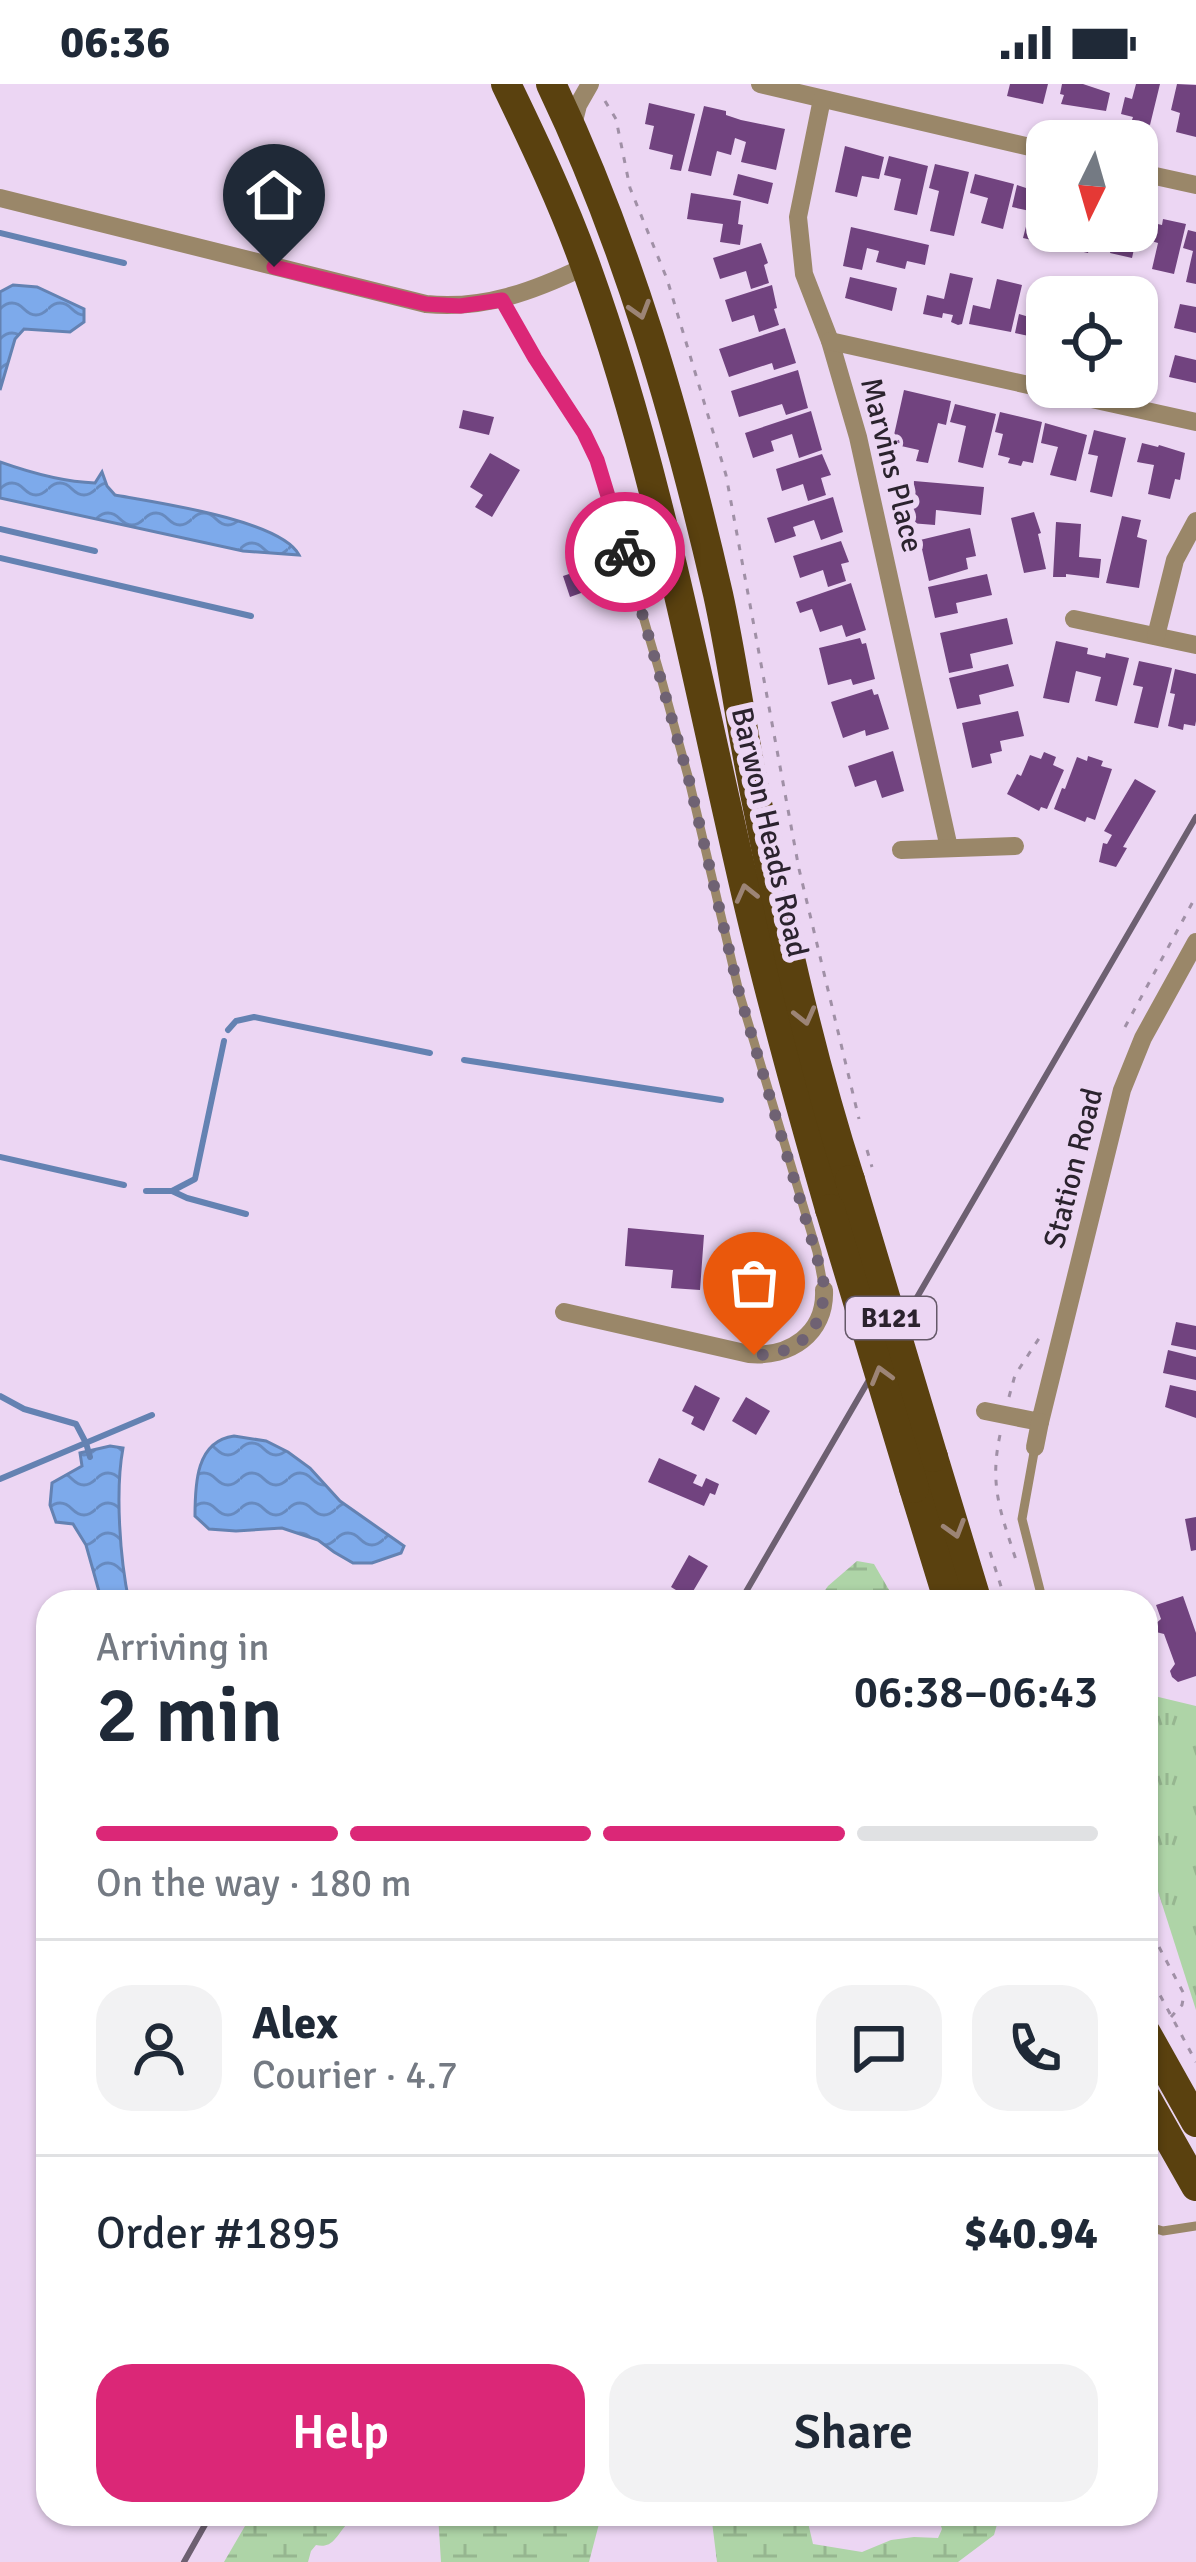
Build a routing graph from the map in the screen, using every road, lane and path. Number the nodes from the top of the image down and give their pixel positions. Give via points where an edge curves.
1 (506, 84) edge
2 (551, 84) edge
3 (590, 84) edge
4 (760, 84) edge
5 (822, 99) junction
6 (572, 129) junction
7 (1026, 146) edge
8 (1158, 177) edge
9 (1196, 185) edge
10 (0, 198) edge
11 (601, 199) junction
12 (586, 266) junction
13 (502, 300) junction
14 (830, 341) junction
15 (1196, 422) edge
16 (1196, 521) edge
17 (1074, 619) dead end
18 (1156, 636) junction
19 (1196, 645) edge
20 (1015, 846) dead end
21 (950, 848) junction
22 (901, 850) dead end
23 (1196, 942) edge
24 (824, 1291) joint
25 (564, 1312) dead end
26 (994, 1413) joint
27 (1040, 1422) junction
28 (1035, 1448) joint
29 (1016, 1562) dead end
30 (945, 1590) edge
31 (973, 1590) edge
32 (1040, 1590) edge
33 (1158, 1942) edge
34 (1159, 2025) edge
35 (1196, 2062) edge
36 (1158, 2119) edge
37 (1196, 2122) edge
38 (1196, 2186) edge
39 (1196, 2226) edge
40 (1158, 2228) edge

1 - 12 main road, Barwon Heads Road / B121
2 - 6 main road, Barwon Heads Road / B121
3 - 6 street
4 - 5 street
5 - 7 street
5 - 14 street, Marvins Place via 798,217 804,274
6 - 11 main road, Barwon Heads Road / B121
8 - 9 street
10 - 13 street via 412,301
11 - 12 main road via 600,254
11 -> 31 main road, Barwon Heads Road / B121, bridge via 666,394 718,595 806,1024
12 - 13 street
30 -> 12 main road, Barwon Heads Road / B121, bridge via 779,1026 655,496
13 - 24 lane via 597,460
14 - 15 street
14 - 21 street, Marvins Place
16 - 18 street via 1175,560
17 - 18 street
18 - 19 street
20 - 21 street
21 - 22 street
23 - 27 street, Station Road via 1123,1090
24 - 25 street via 810,1334 769,1355
26 - 27 street
26 - 29 path via 994,1481
27 - 28 street, Station Road
28 - 32 lane, Station Road via 1022,1519
33 - 34 path via 1184,1994
34 - 35 path
34 - 37 main road
36 - 38 main road
39 - 40 lane

